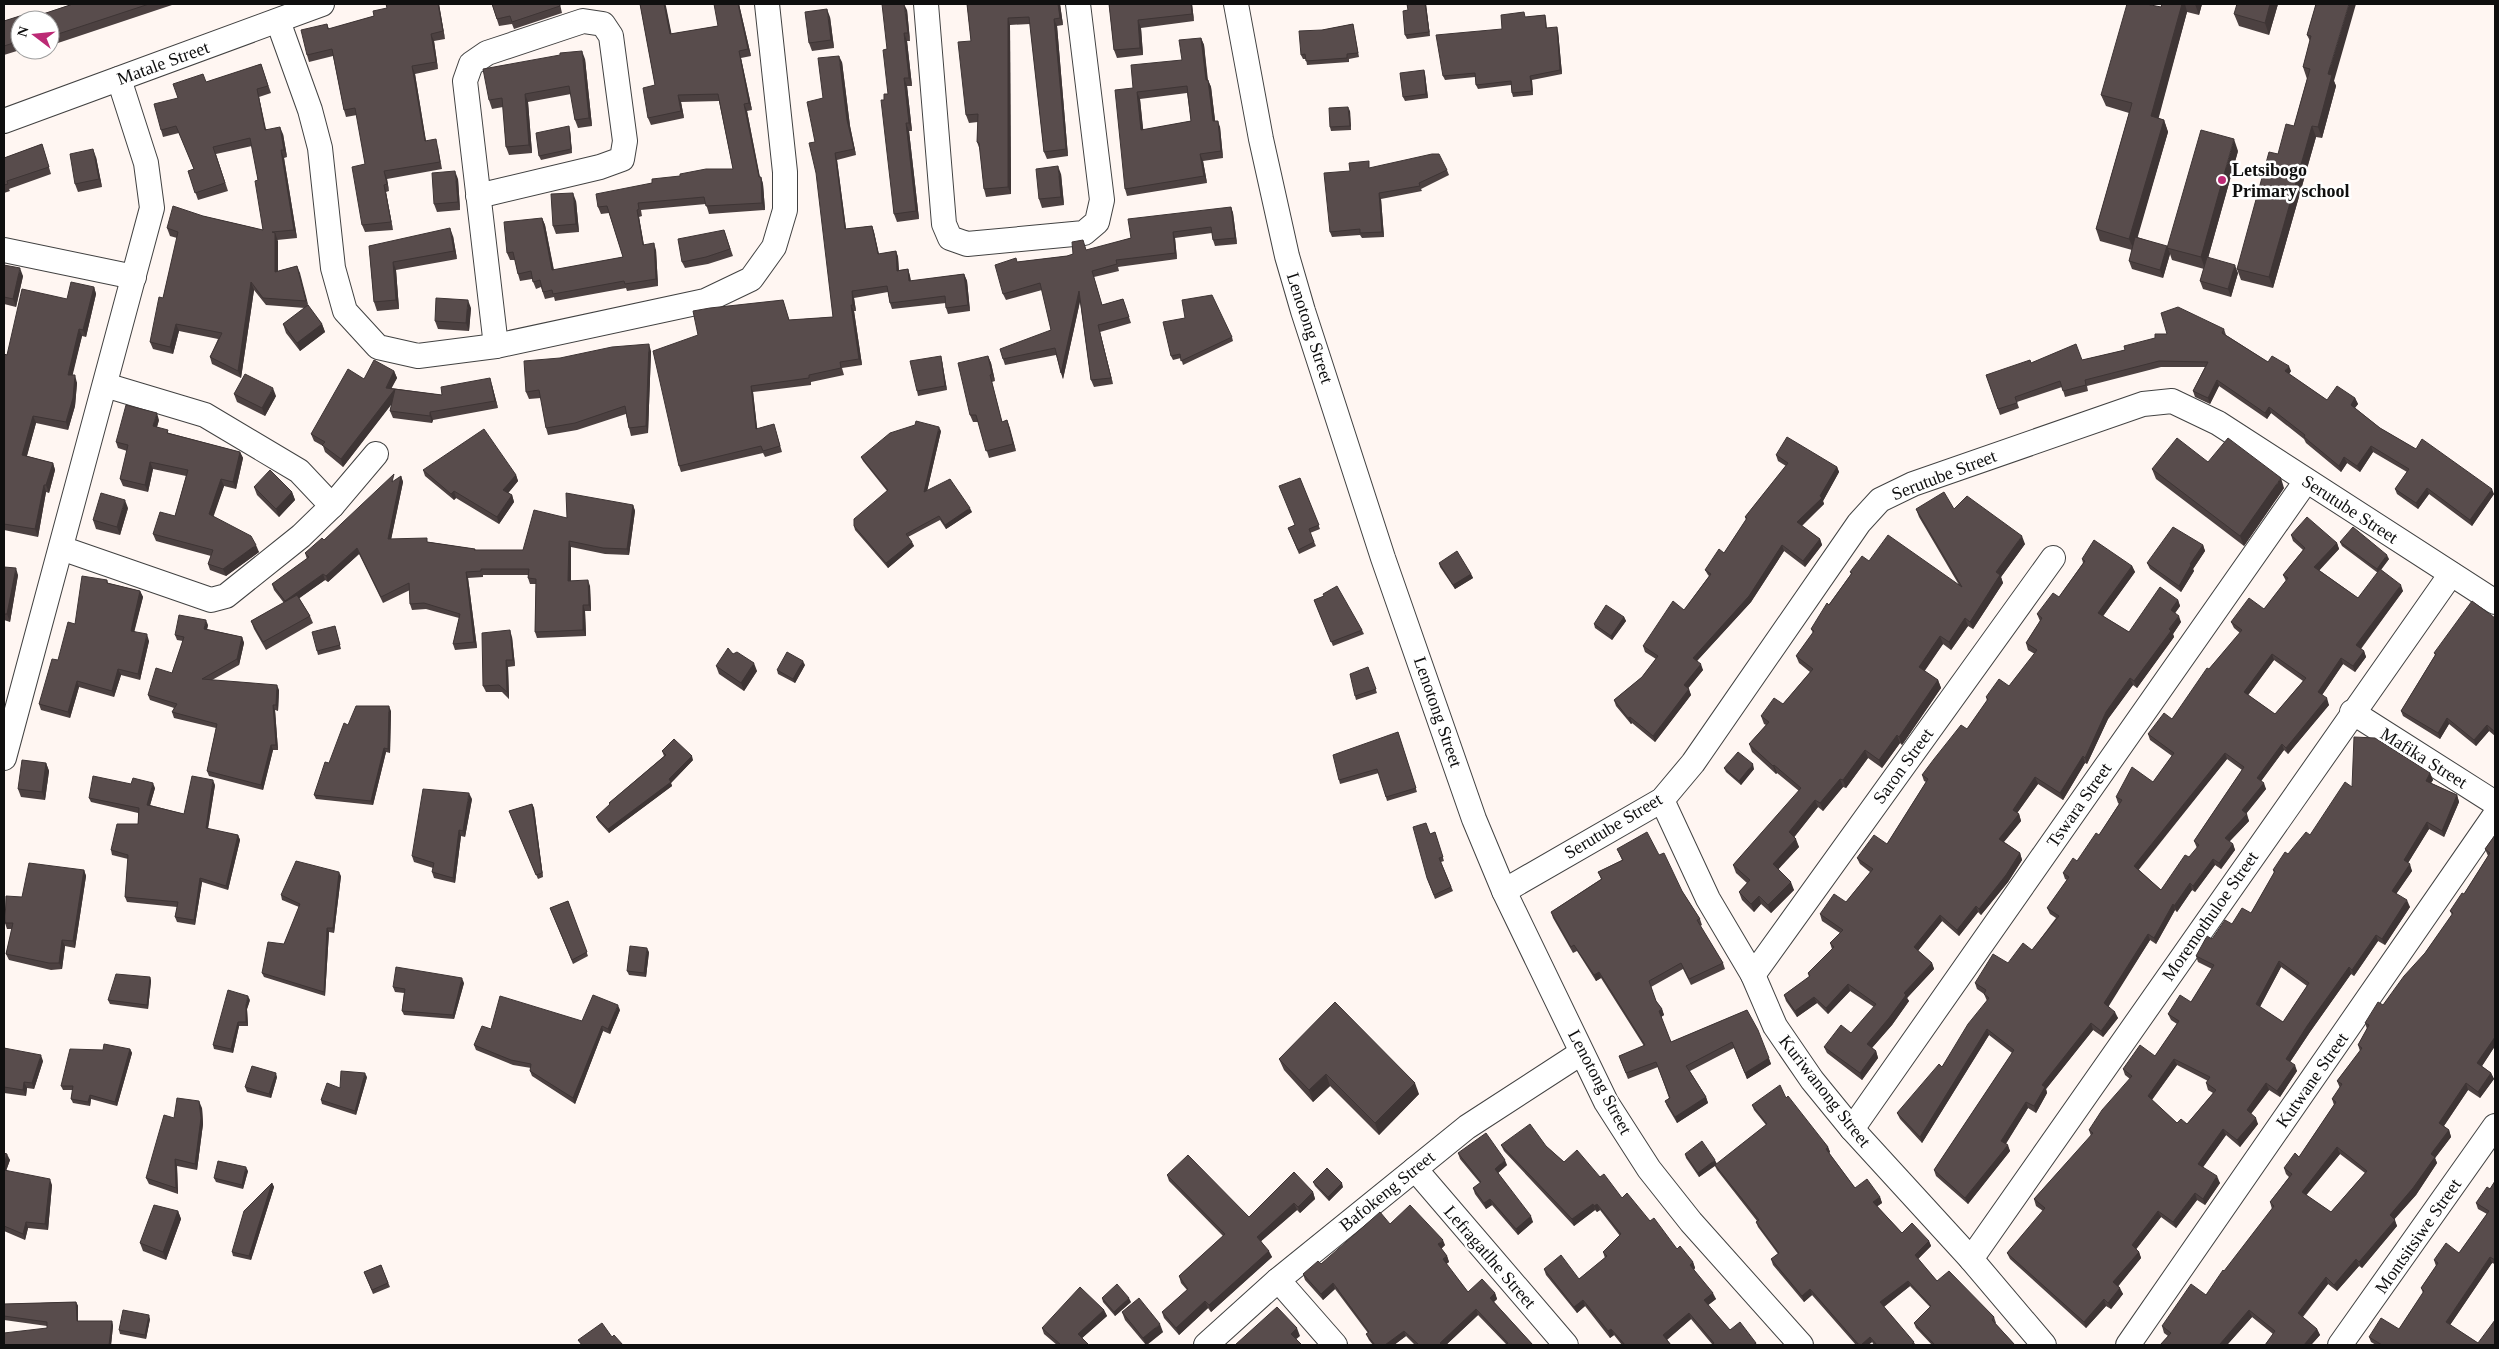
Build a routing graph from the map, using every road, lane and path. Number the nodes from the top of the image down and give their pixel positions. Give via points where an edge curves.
1 (322, 4) edge
2 (767, 4) edge
3 (926, 4) edge
4 (1078, 4) edge
5 (1236, 4) edge
6 (278, 21) junction
7 (119, 79) junction
8 (4, 121) edge
9 (478, 196) junction
10 (4, 250) edge
11 (134, 277) junction
12 (496, 346) junction
13 (105, 385) junction
14 (376, 454) dead end
15 (2306, 481) junction
16 (332, 506) junction
17 (60, 548) junction
18 (2053, 558) dead end
19 (2451, 574) junction
20 (2495, 602) edge
21 (2352, 712) junction
22 (4, 758) edge
23 (1662, 800) junction
24 (2495, 803) edge
25 (2495, 816) edge
26 (1504, 891) junction
27 (1753, 975) junction
28 (1581, 1053) junction
29 (2495, 1126) edge
30 (1852, 1129) junction
31 (1415, 1169) junction
32 (1970, 1259) junction
33 (1278, 1280) junction
34 (1206, 1345) edge
35 (1335, 1345) edge
36 (1566, 1345) edge
37 (1801, 1345) edge
38 (2044, 1345) edge
39 (2128, 1345) edge
40 (2340, 1345) edge

1 - 6 street, Matale Street
2 - 12 street via 786,172 785,210 774,247 751,279 705,301
3 - 4 street via 944,224 950,238 967,244 1084,233 1097,222 1102,200
5 - 26 street, Lenotong Street via 1260,139 1303,311 1383,558 1474,819
6 - 7 street, Matale Street
6 - 12 street via 320,148 333,268 345,311 378,347 418,356
7 - 8 street, Matale Street
7 - 11 street via 146,162 152,208
9 - 9 street via 465,81 471,64 487,53 583,21 603,24 611,36 625,141 622,159
9 - 12 street
10 - 11 street
11 - 13 street
13 - 16 street via 204,415 299,471
13 - 17 street
14 - 16 street
15 - 19 street, Serutube Street
15 - 23 street, Serutube Street via 2218,423 2172,401 2143,404 1914,484 1880,500 1859,523 1693,763
15 - 30 street, Tswara Street
16 - 17 street via 301,536 226,596 210,600
17 - 22 street
18 - 27 street, Saron Street
19 - 20 street, Serutube Street
19 - 21 street, Moremothuloe Street
21 - 24 street, Mafika Street
21 - 32 street, Moremothuloe Street
23 - 26 street, Serutube Street
23 - 27 street, Kuriwanong Street via 1708,899
25 - 39 street, Kutwane Street
26 - 28 street, Lenotong Street
27 - 30 street, Kuriwanong Street via 1775,1026 1812,1080
28 - 31 street, Bafokeng Street via 1466,1127
28 - 37 street, Lenotong Street via 1606,1102 1649,1170
29 - 40 street, Montsitsiwe Street
30 - 32 street, Kuriwanong Street
31 - 33 street, Bafokeng Street
31 - 36 street, Lefragatlhe Street
32 - 38 street, Kuriwanong Street
33 - 34 street, Bafokeng Street
33 - 35 street

